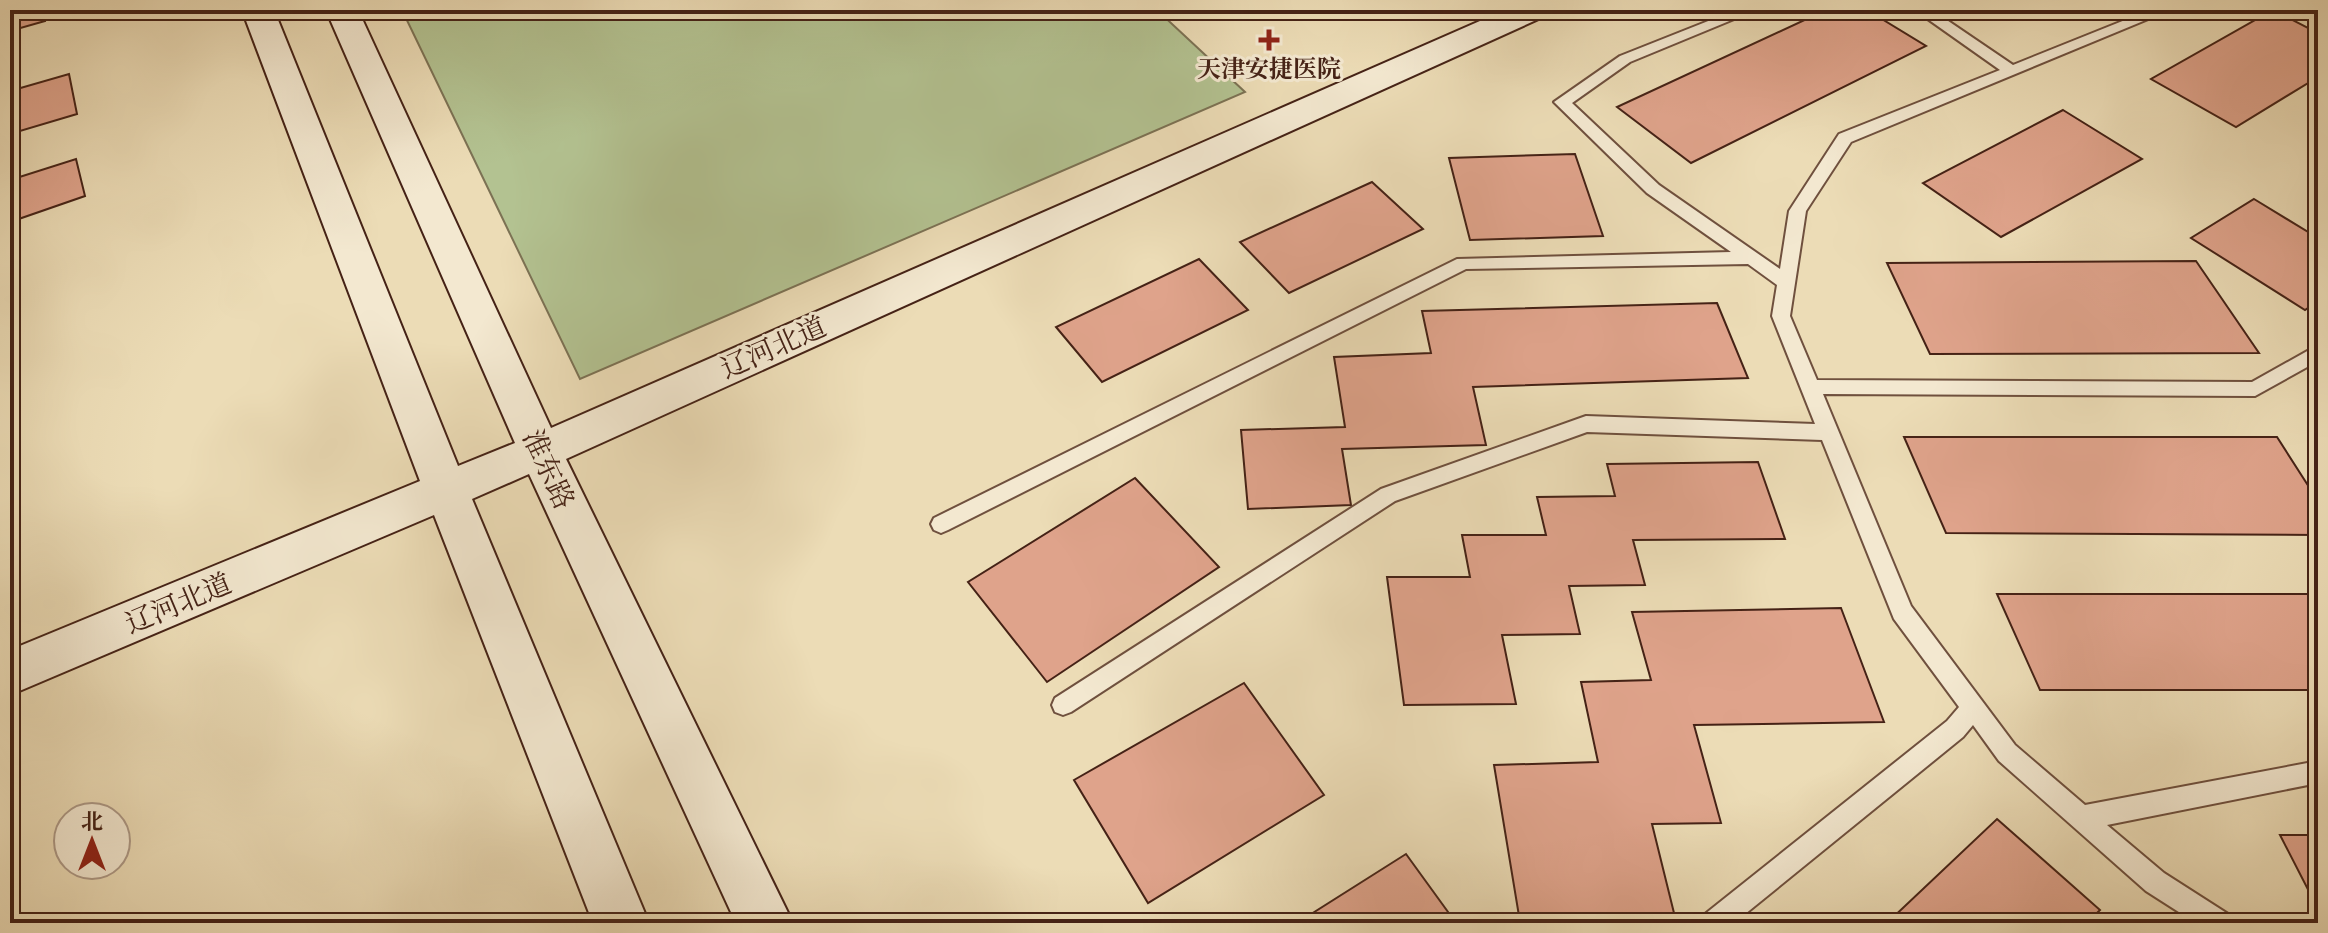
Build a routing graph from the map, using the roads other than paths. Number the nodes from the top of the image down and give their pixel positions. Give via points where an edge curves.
1 (258, 10) edge
2 (342, 10) edge
3 (1532, 10) edge
4 (1749, 10) edge
5 (1922, 10) edge
6 (2163, 10) edge
7 (2010, 70) junction
8 (1753, 258) junction
9 (1786, 282) junction
10 (2318, 352) edge
11 (1810, 387) junction
12 (1829, 432) junction
13 (540, 451) junction
14 (446, 490) junction
15 (941, 524) dead end
16 (10, 673) edge
17 (1063, 705) dead end
18 (1973, 708) junction
19 (2318, 772) edge
20 (2081, 818) junction
21 (621, 923) edge
22 (765, 923) edge
23 (1714, 923) edge
24 (2219, 923) edge

1 - 14 main road
2 - 13 main road, 淮东路
3 - 13 main road, 辽河北道
4 - 8 lane via 1625,59 1562,102 1653,189
5 - 7 lane
6 - 7 lane
7 - 9 lane via 1845,138 1798,211
8 - 9 lane
8 - 15 lane via 1463,263
9 - 11 lane via 1781,316
10 - 11 lane via 2255,389
11 - 12 lane
12 - 17 lane via 1586,424 1388,495
12 - 18 lane via 1902,612
13 - 14 main road, 辽河北道
13 - 22 main road, 淮东路
14 - 16 main road, 辽河北道
14 - 21 main road
18 - 20 lane via 2007,753
18 - 23 lane via 1955,729
19 - 20 lane
20 - 24 lane via 2155,882

